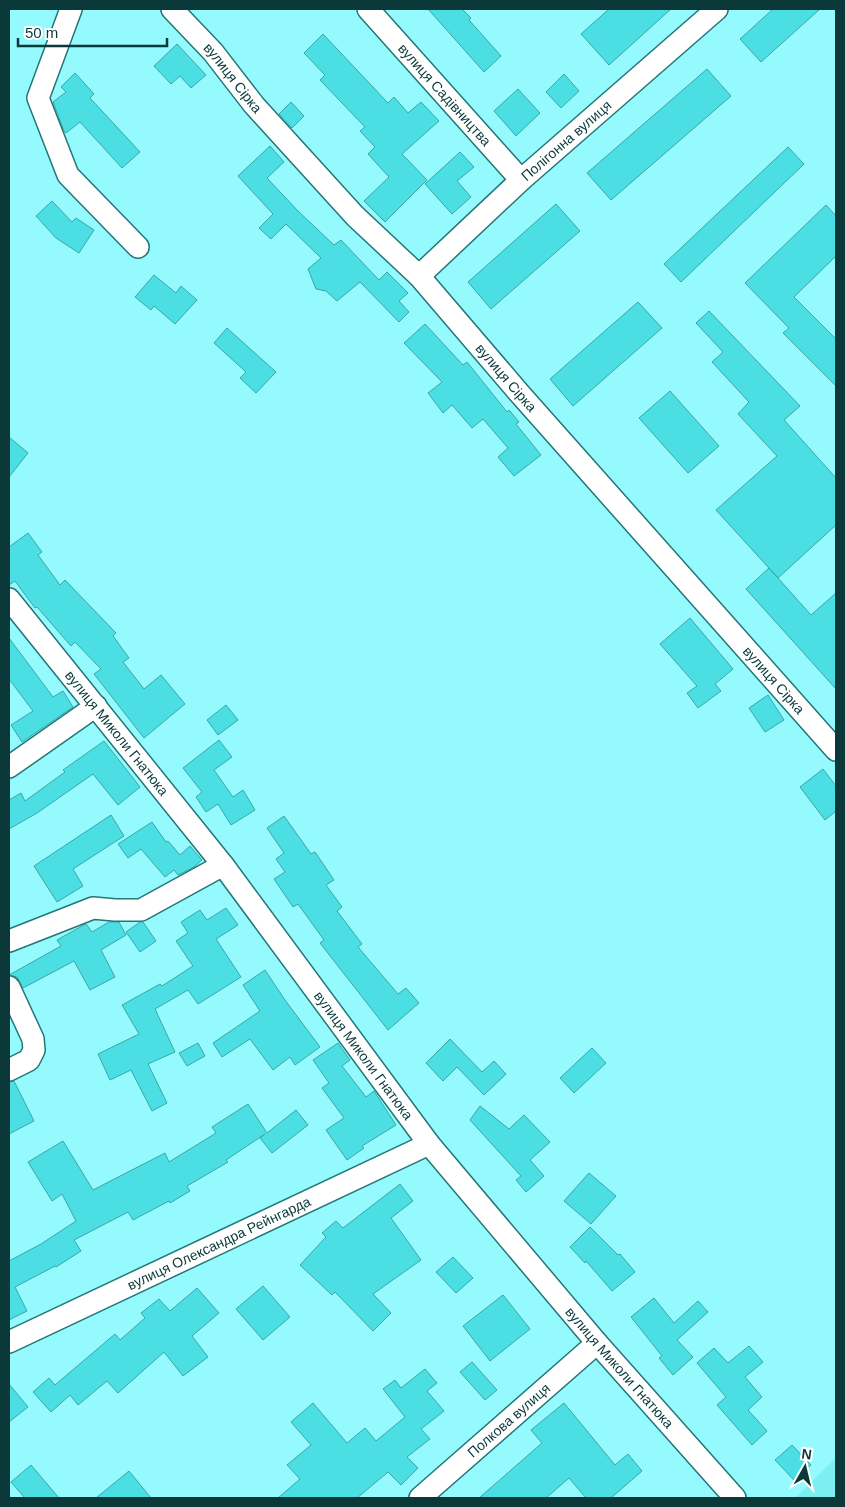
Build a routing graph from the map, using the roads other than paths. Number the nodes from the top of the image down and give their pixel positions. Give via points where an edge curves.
1 (71, 9) edge
2 (172, 9) edge
3 (368, 9) edge
4 (717, 9) edge
5 (521, 180) junction
6 (138, 247) dead end
7 (419, 276) junction
8 (9, 599) edge
9 (96, 706) junction
10 (836, 750) edge
11 (9, 767) edge
12 (223, 865) junction
13 (9, 941) edge
14 (9, 987) edge
15 (9, 1070) edge
16 (429, 1144) junction
17 (9, 1342) edge
18 (597, 1343) junction
19 (420, 1498) edge
20 (734, 1498) edge

1 - 6 street via 38,98 68,176
2 - 7 street, вулиця Сірка via 355,216
3 - 5 street, вулиця Садівництва
4 - 5 street, Полігонна вулиця
5 - 7 street, Полігонна вулиця
7 - 10 street, вулиця Сірка
8 - 9 street, вулиця Миколи Гнатюка
9 - 11 street
9 - 12 street, вулиця Миколи Гнатюка
12 - 13 street via 141,910 93,908
12 - 16 street, вулиця Миколи Гнатюка
14 - 15 street via 34,1050 29,1060
16 - 17 street, вулиця Олександра Рейнгарда
16 - 18 street, вулиця Миколи Гнатюка
18 - 19 street, Полкова вулиця
18 - 20 street, вулиця Миколи Гнатюка

